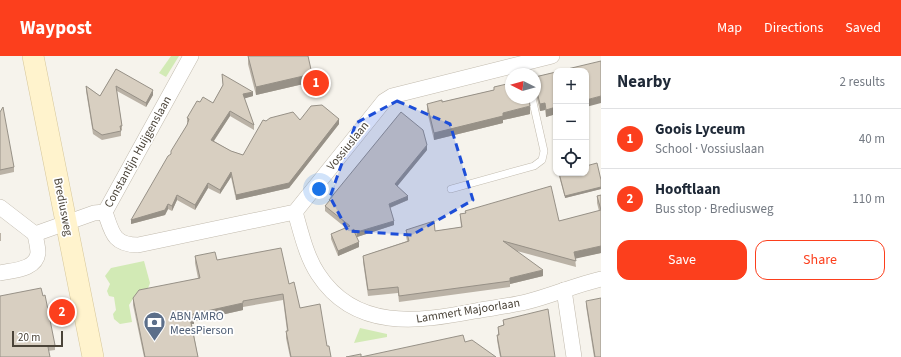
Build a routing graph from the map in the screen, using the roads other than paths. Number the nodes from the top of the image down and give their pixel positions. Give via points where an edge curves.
1 (33, 56) edge
2 (191, 56) edge
3 (552, 56) edge
4 (533, 104) edge
5 (451, 189) dead end
6 (0, 207) edge
7 (105, 212) junction
8 (295, 212) junction
9 (66, 224) junction
10 (35, 234) junction
11 (0, 273) edge
12 (601, 279) edge
13 (564, 290) junction
14 (93, 357) edge
15 (574, 357) edge

1 - 9 street, Brediusweg
2 - 7 street, Constantijn Huijgenslaan
3 - 8 street, Vossiuslaan via 525,66 392,96 384,101
4 - 5 lane via 544,151 542,160 534,166
6 - 10 street
7 - 8 street via 120,242 138,245
7 - 9 street, Constantijn Huijgenslaan via 94,213
8 - 13 street, Lammert Majoorlaan via 308,253 318,274 345,302 361,311 389,319 420,320 526,302
9 - 10 street, Constantijn Huijgenslaan
9 - 14 street, Brediusweg
10 - 11 street via 38,253 35,261 29,267
12 - 13 street, Lammert Majoorlaan
13 - 15 street

